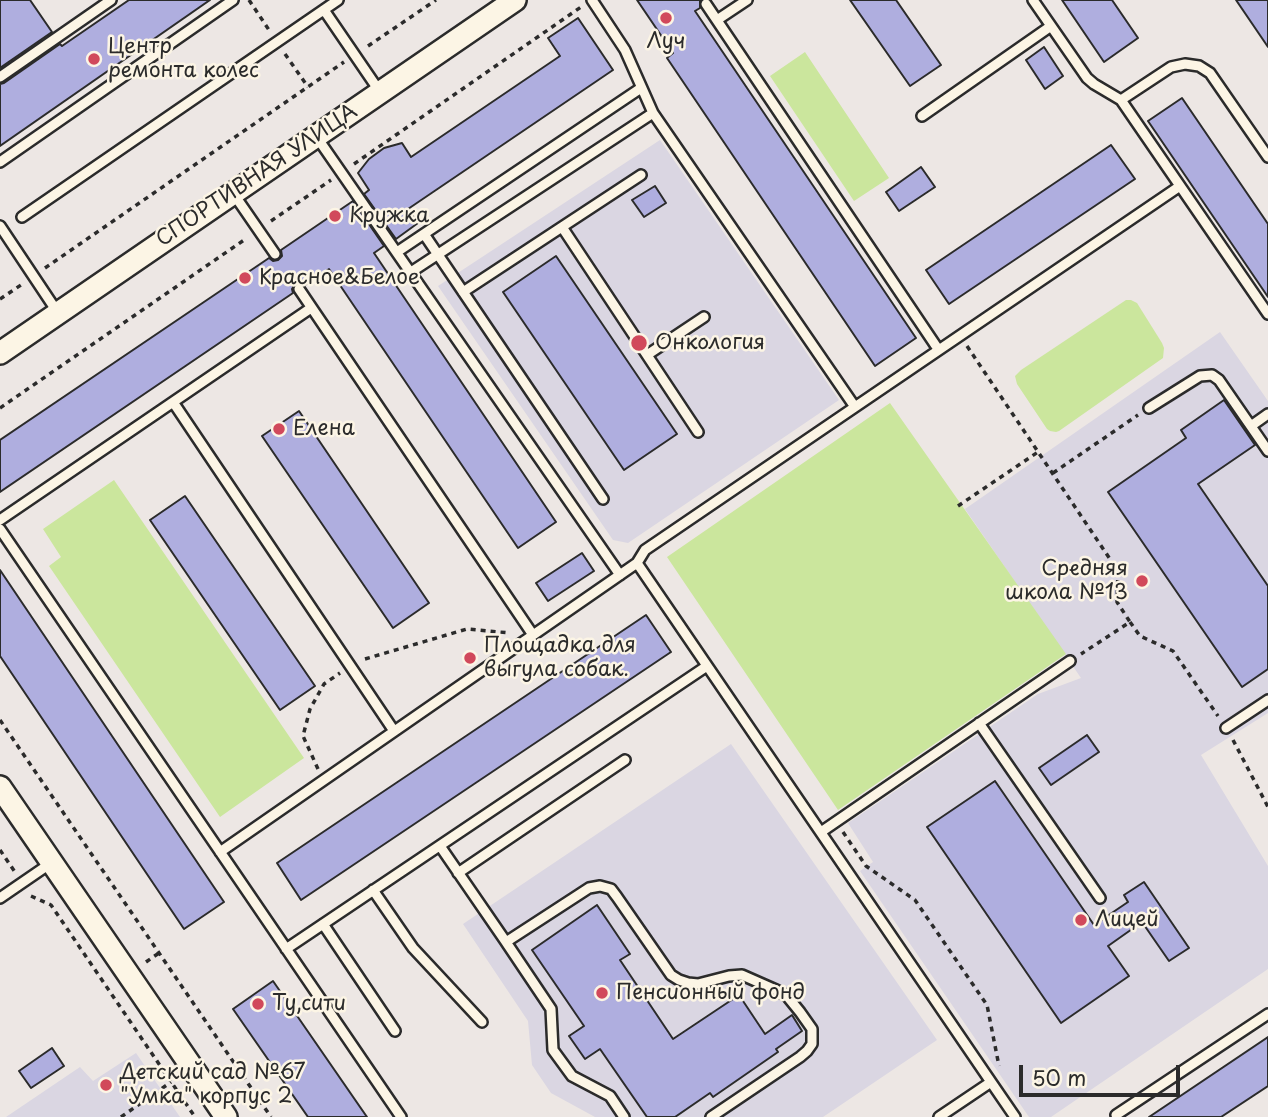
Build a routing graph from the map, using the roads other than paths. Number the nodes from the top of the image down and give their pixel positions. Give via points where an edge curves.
1 (111, 0) edge
2 (233, 0) edge
3 (338, 0) edge
4 (515, 0) edge
5 (592, 0) edge
6 (747, 0) edge
7 (1033, 0) edge
8 (706, 4) dead end
9 (324, 10) junction
10 (718, 20) junction
11 (1051, 26) junction
12 (0, 76) edge
13 (641, 88) junction
14 (380, 92) junction
15 (1121, 100) junction
16 (653, 113) junction
17 (922, 116) dead end
18 (316, 136) junction
19 (1268, 157) edge
20 (0, 162) edge
21 (641, 175) dead end
22 (1180, 186) junction
23 (233, 192) junction
24 (22, 217) dead end
25 (0, 226) edge
26 (562, 227) junction
27 (424, 234) junction
28 (397, 251) junction
29 (275, 254) dead end
30 (438, 255) junction
31 (411, 272) junction
32 (299, 289) dead end
33 (463, 292) junction
34 (311, 308) junction
35 (58, 313) junction
36 (1268, 314) edge
37 (704, 317) dead end
38 (938, 349) junction
39 (0, 353) edge
40 (647, 355) junction
41 (173, 402) junction
42 (855, 407) junction
43 (1149, 408) road end
44 (1268, 414) edge
45 (1251, 426) junction
46 (698, 432) dead end
47 (1268, 451) edge
48 (603, 499) dead end
49 (0, 520) edge
50 (0, 529) edge
51 (637, 563) junction
52 (620, 575) junction
53 (533, 635) junction
54 (1070, 661) road end
55 (707, 666) junction
56 (1268, 700) edge
57 (979, 723) junction
58 (1226, 728) road end
59 (394, 731) junction
60 (625, 760) dead end
61 (0, 787) edge
62 (821, 832) junction
63 (440, 846) junction
64 (220, 852) junction
65 (52, 862) junction
66 (458, 873) junction
67 (373, 890) junction
68 (0, 898) edge
69 (1100, 898) dead end
70 (323, 924) junction
71 (506, 942) junction
72 (286, 949) junction
73 (1268, 1014) edge
74 (482, 1022) dead end
75 (395, 1031) dead end
76 (991, 1082) junction
77 (1116, 1116) edge
78 (226, 1117) edge
79 (401, 1117) edge
80 (624, 1117) edge
81 (711, 1117) edge
82 (939, 1117) edge
83 (1015, 1117) edge

1 - 12 lane
2 - 20 lane
3 - 9 lane
4 - 14 street, СПОРТИВНАЯ УЛИЦА
5 - 13 lane via 625,50
6 - 10 lane
7 - 11 lane
8 - 10 lane
9 - 14 lane
9 - 24 lane
10 - 38 lane
11 - 15 lane via 1087,78
11 - 17 lane
13 - 16 lane
13 - 27 lane
14 - 18 street, СПОРТИВНАЯ УЛИЦА
15 - 19 lane via 1171,67 1199,66 1210,73
15 - 22 lane
16 - 30 lane
16 - 42 lane
18 - 23 street, СПОРТИВНАЯ УЛИЦА
18 - 28 lane
21 - 26 lane
22 - 36 lane
22 - 38 lane
23 - 29 lane
23 - 35 street, СПОРТИВНАЯ УЛИЦА
25 - 35 lane
26 - 33 lane
26 - 40 lane
27 - 28 lane
27 - 30 lane
28 - 31 lane
30 - 31 lane
30 - 33 lane
31 - 52 lane
32 - 34 lane
33 - 48 lane
34 - 41 lane
34 - 53 lane
35 - 39 street, СПОРТИВНАЯ УЛИЦА
37 - 40 lane
38 - 42 lane
40 - 46 lane
41 - 49 lane
41 - 59 lane
42 - 51 lane via 645,550
43 - 45 lane via 1200,376 1212,375
44 - 45 lane
45 - 47 lane
50 - 64 lane
51 - 52 lane
51 - 55 lane
52 - 53 lane
53 - 59 lane
54 - 57 lane
55 - 62 lane
55 - 63 lane
56 - 58 lane
57 - 62 lane
57 - 69 lane
59 - 64 lane
60 - 66 lane
61 - 65 street
62 - 76 lane
63 - 66 lane
63 - 67 lane
64 - 72 lane
65 - 68 lane
65 - 78 street
66 - 71 lane
67 - 70 lane
67 - 74 lane via 414,948
70 - 72 lane
70 - 75 lane
71 - 80 lane via 551,1009 554,1050 572,1076 610,1096
71 - 81 lane via 589,888 600,886 611,889 679,980 698,984 742,975 787,996 812,1029 812,1044
72 - 79 lane
73 - 77 lane
76 - 82 lane
76 - 83 lane

